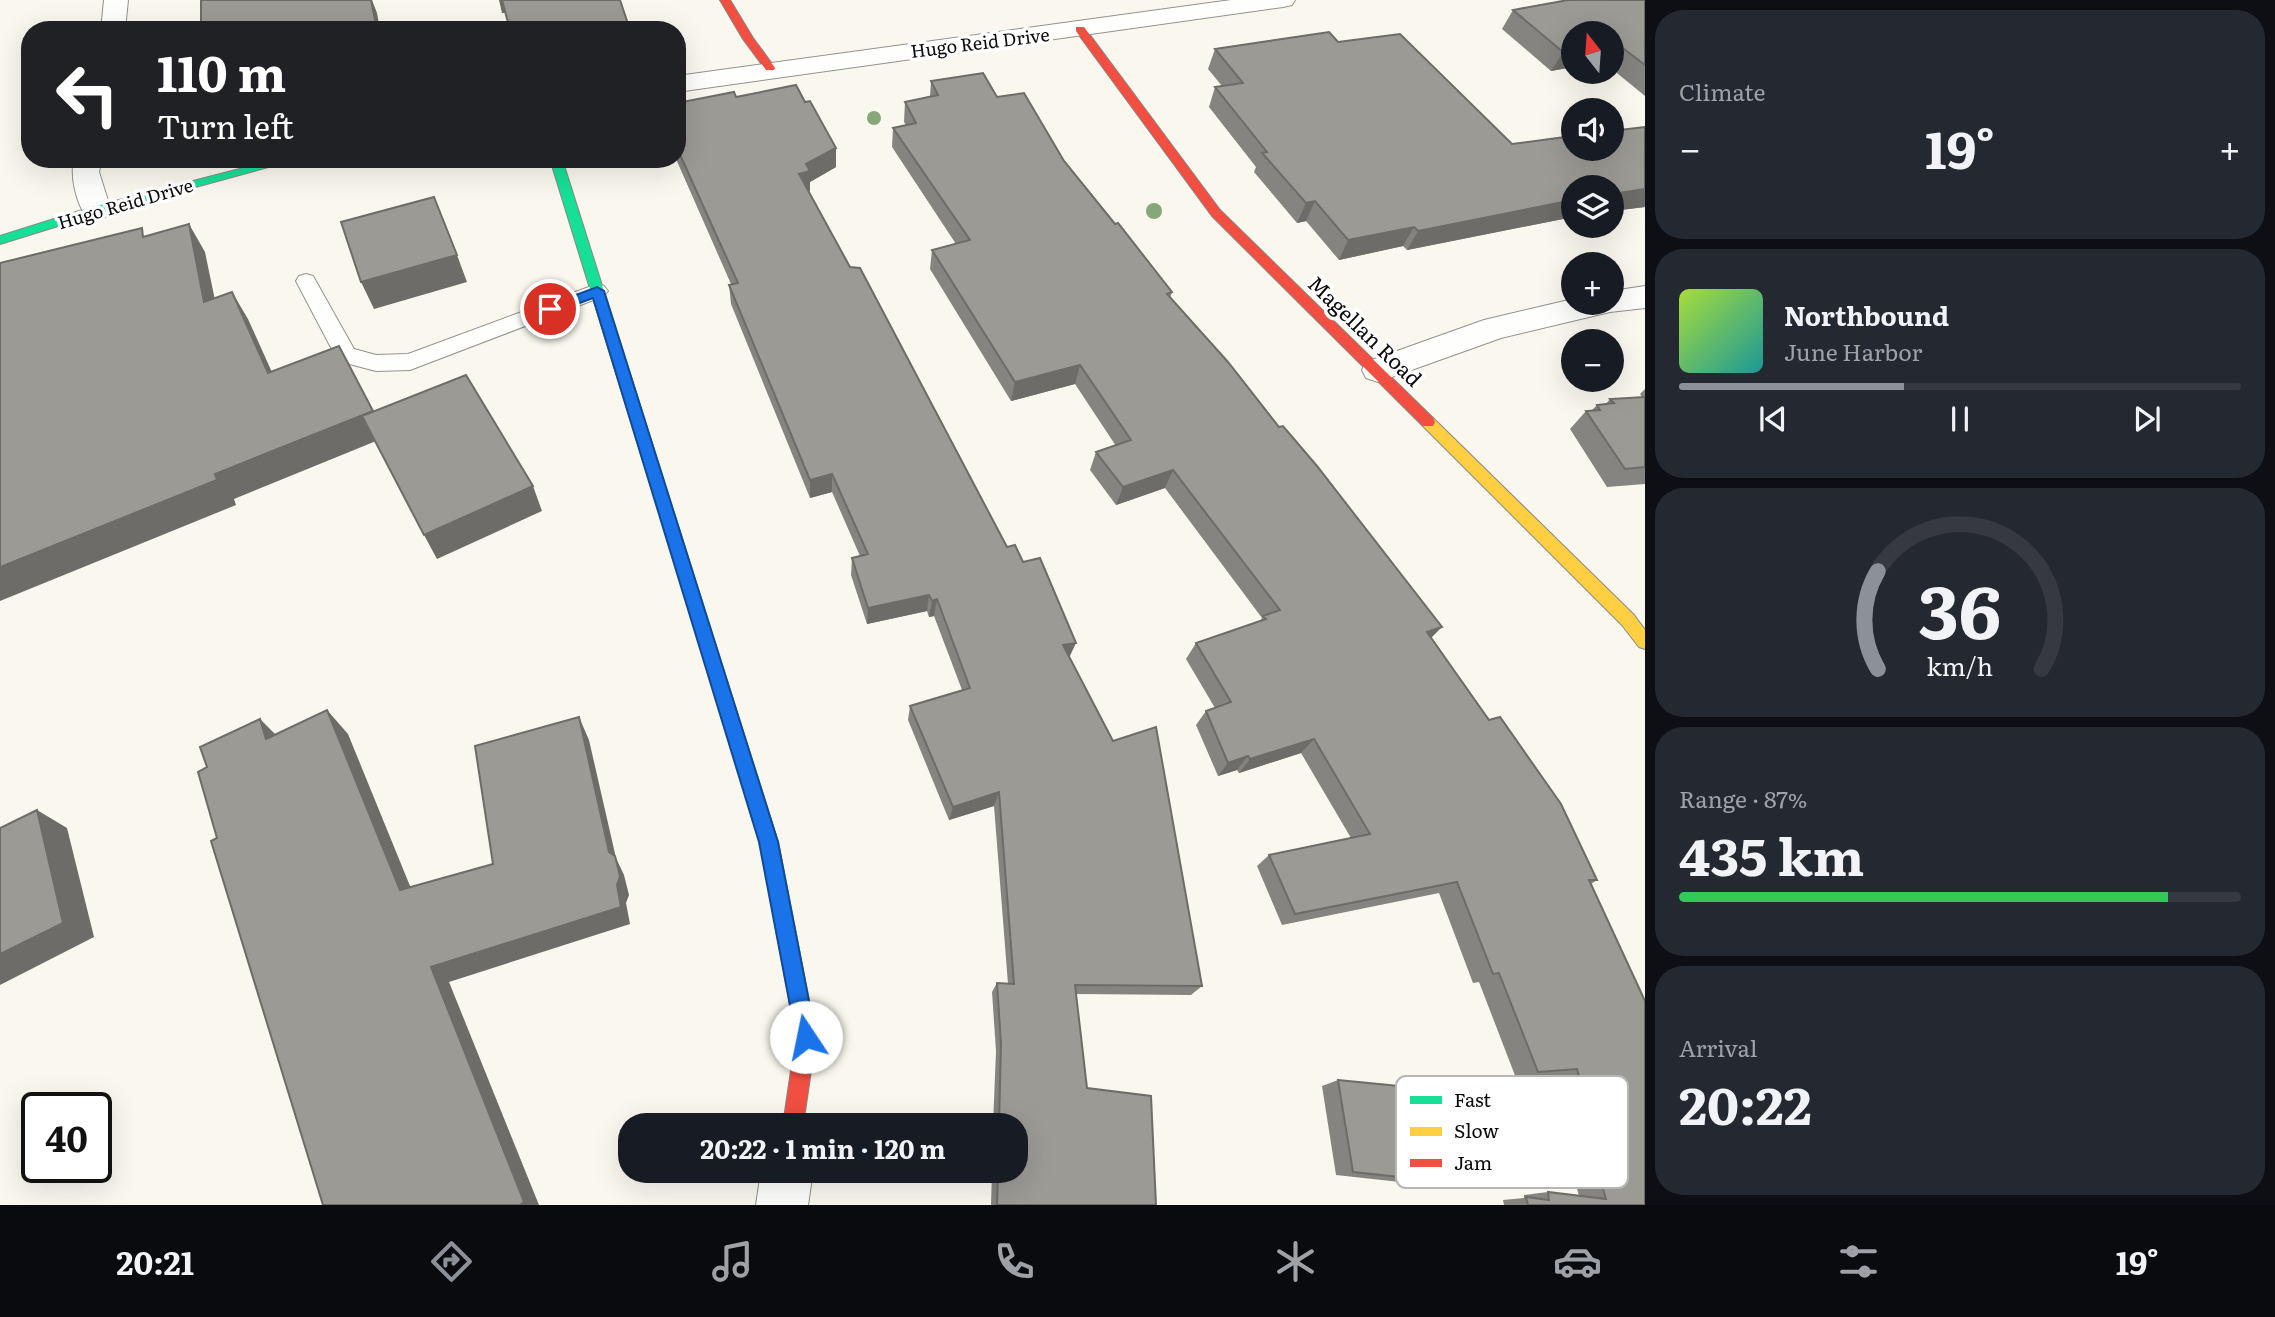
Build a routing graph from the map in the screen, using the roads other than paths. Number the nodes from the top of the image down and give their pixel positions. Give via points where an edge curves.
1 (116, 0) edge
2 (725, 0) edge
3 (1283, 0) edge
4 (114, 21) edge
5 (1080, 29) junction
6 (770, 68) junction
7 (686, 82) edge
8 (86, 168) edge
9 (257, 168) edge
10 (559, 168) edge
11 (96, 210) junction
12 (0, 240) edge
13 (306, 281) dead end
14 (597, 291) junction
15 (1645, 297) edge
16 (1624, 300) edge
17 (1561, 313) edge
18 (1378, 370) junction
19 (1645, 642) edge
20 (795, 1113) edge
21 (785, 1183) edge
22 (782, 1205) edge

1 - 4 street
2 - 6 street
3 - 5 street, Hugo Reid Drive
5 - 6 street, Hugo Reid Drive
5 - 18 street, Magellan Road via 1216,213
6 - 7 street, Hugo Reid Drive
8 - 11 street
9 - 11 street, Hugo Reid Drive
10 - 14 street
11 - 12 street, Hugo Reid Drive
13 - 14 lane via 346,355 392,364 427,357
14 - 20 street via 769,842 806,1037
15 - 16 street
17 - 18 street via 1495,328
18 - 19 street, Magellan Road
21 - 22 street

